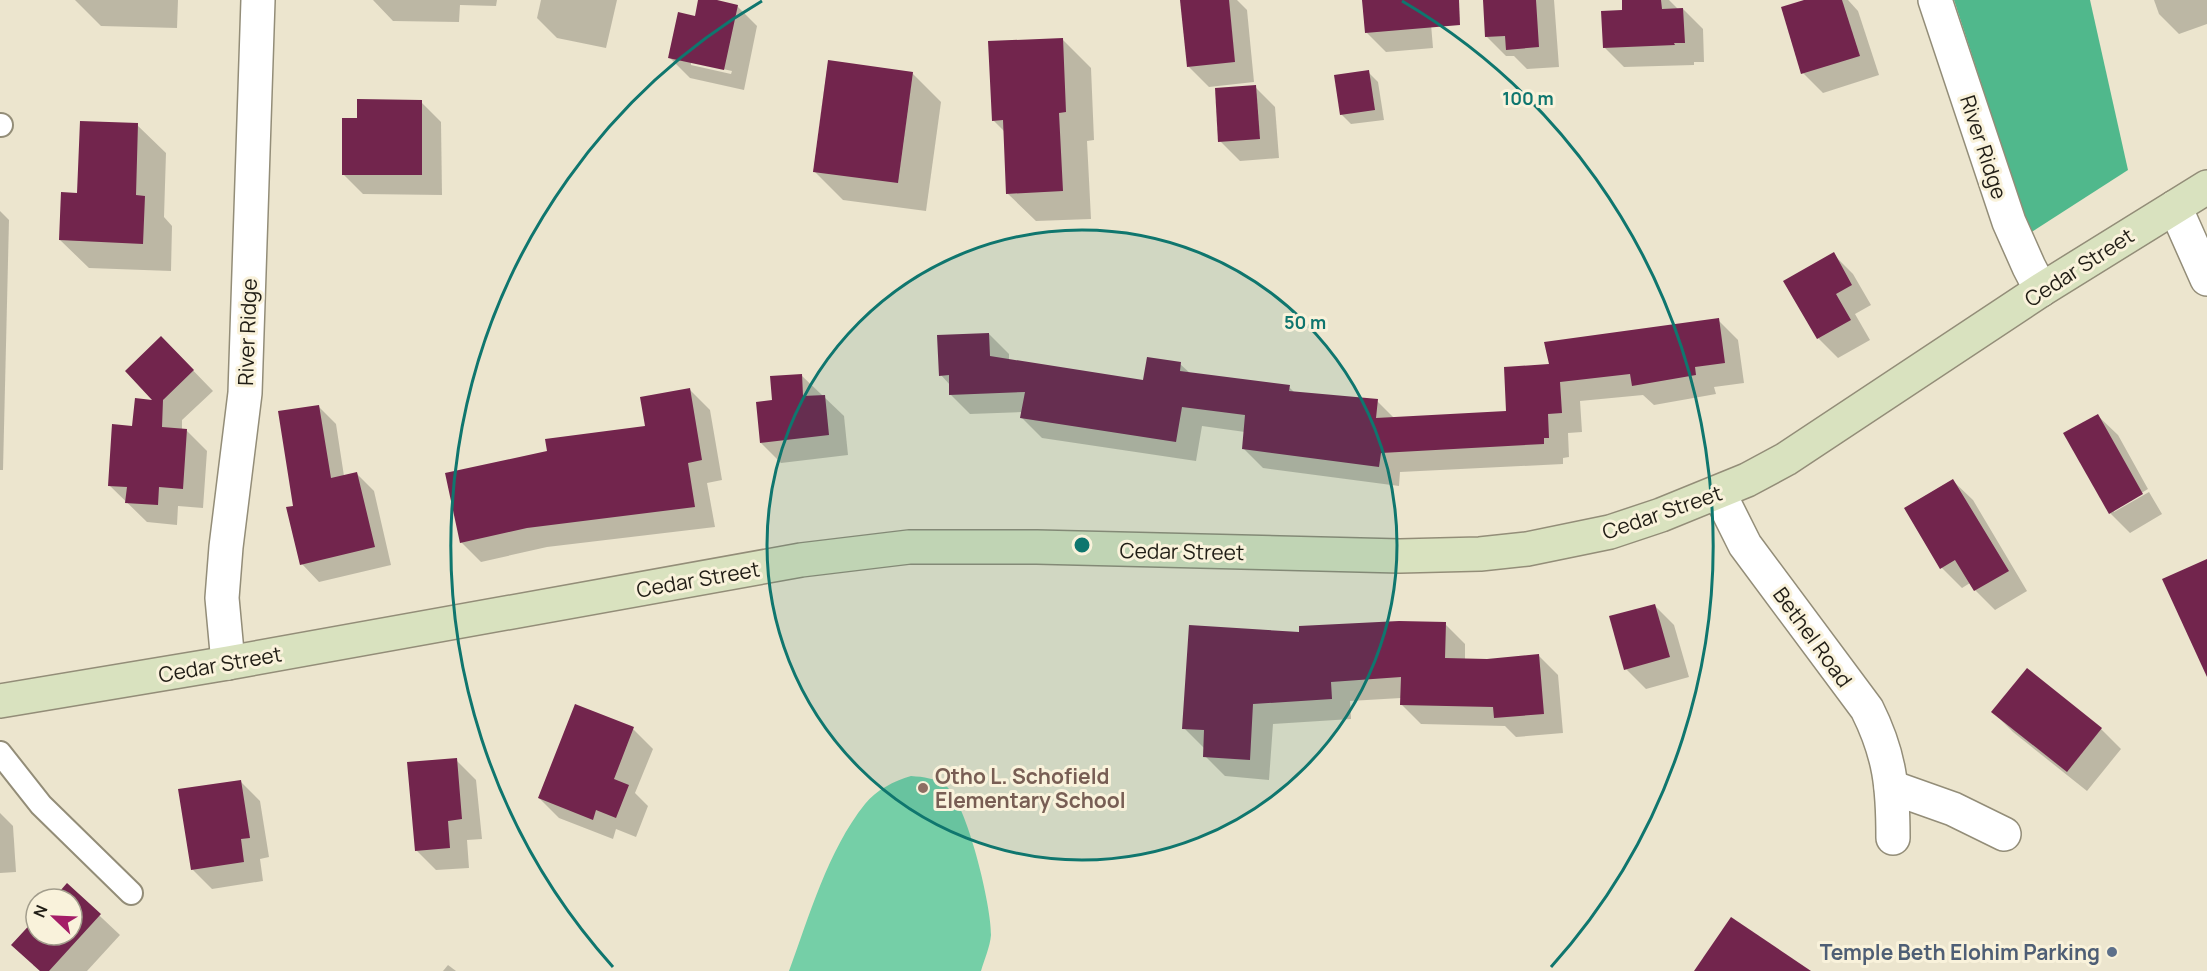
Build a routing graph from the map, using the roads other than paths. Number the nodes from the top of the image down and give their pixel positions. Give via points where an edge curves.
1 (258, 0) edge
2 (1935, 0) edge
3 (2207, 187) edge
4 (2175, 207) junction
5 (2207, 279) edge
6 (2042, 290) junction
7 (1719, 493) junction
8 (228, 663) junction
9 (0, 701) edge
10 (0, 753) edge
11 (1891, 788) junction
12 (2004, 834) dead end
13 (1893, 838) dead end
14 (131, 893) dead end

1 - 8 street, River Ridge via 245,393 223,590
2 - 6 street, River Ridge via 2009,222
3 - 4 main road, Cedar Street
4 - 5 street
4 - 6 main road, Cedar Street
6 - 7 main road, Cedar Street via 1810,444
7 - 8 main road, Cedar Street via 1610,532 1480,554 909,547 801,561
7 - 11 street, Bethel Road via 1745,545 1867,709 1884,748
8 - 9 main road, Cedar Street
10 - 14 lane via 41,805
11 - 12 street via 1953,809
11 - 13 street, Bethel Road

